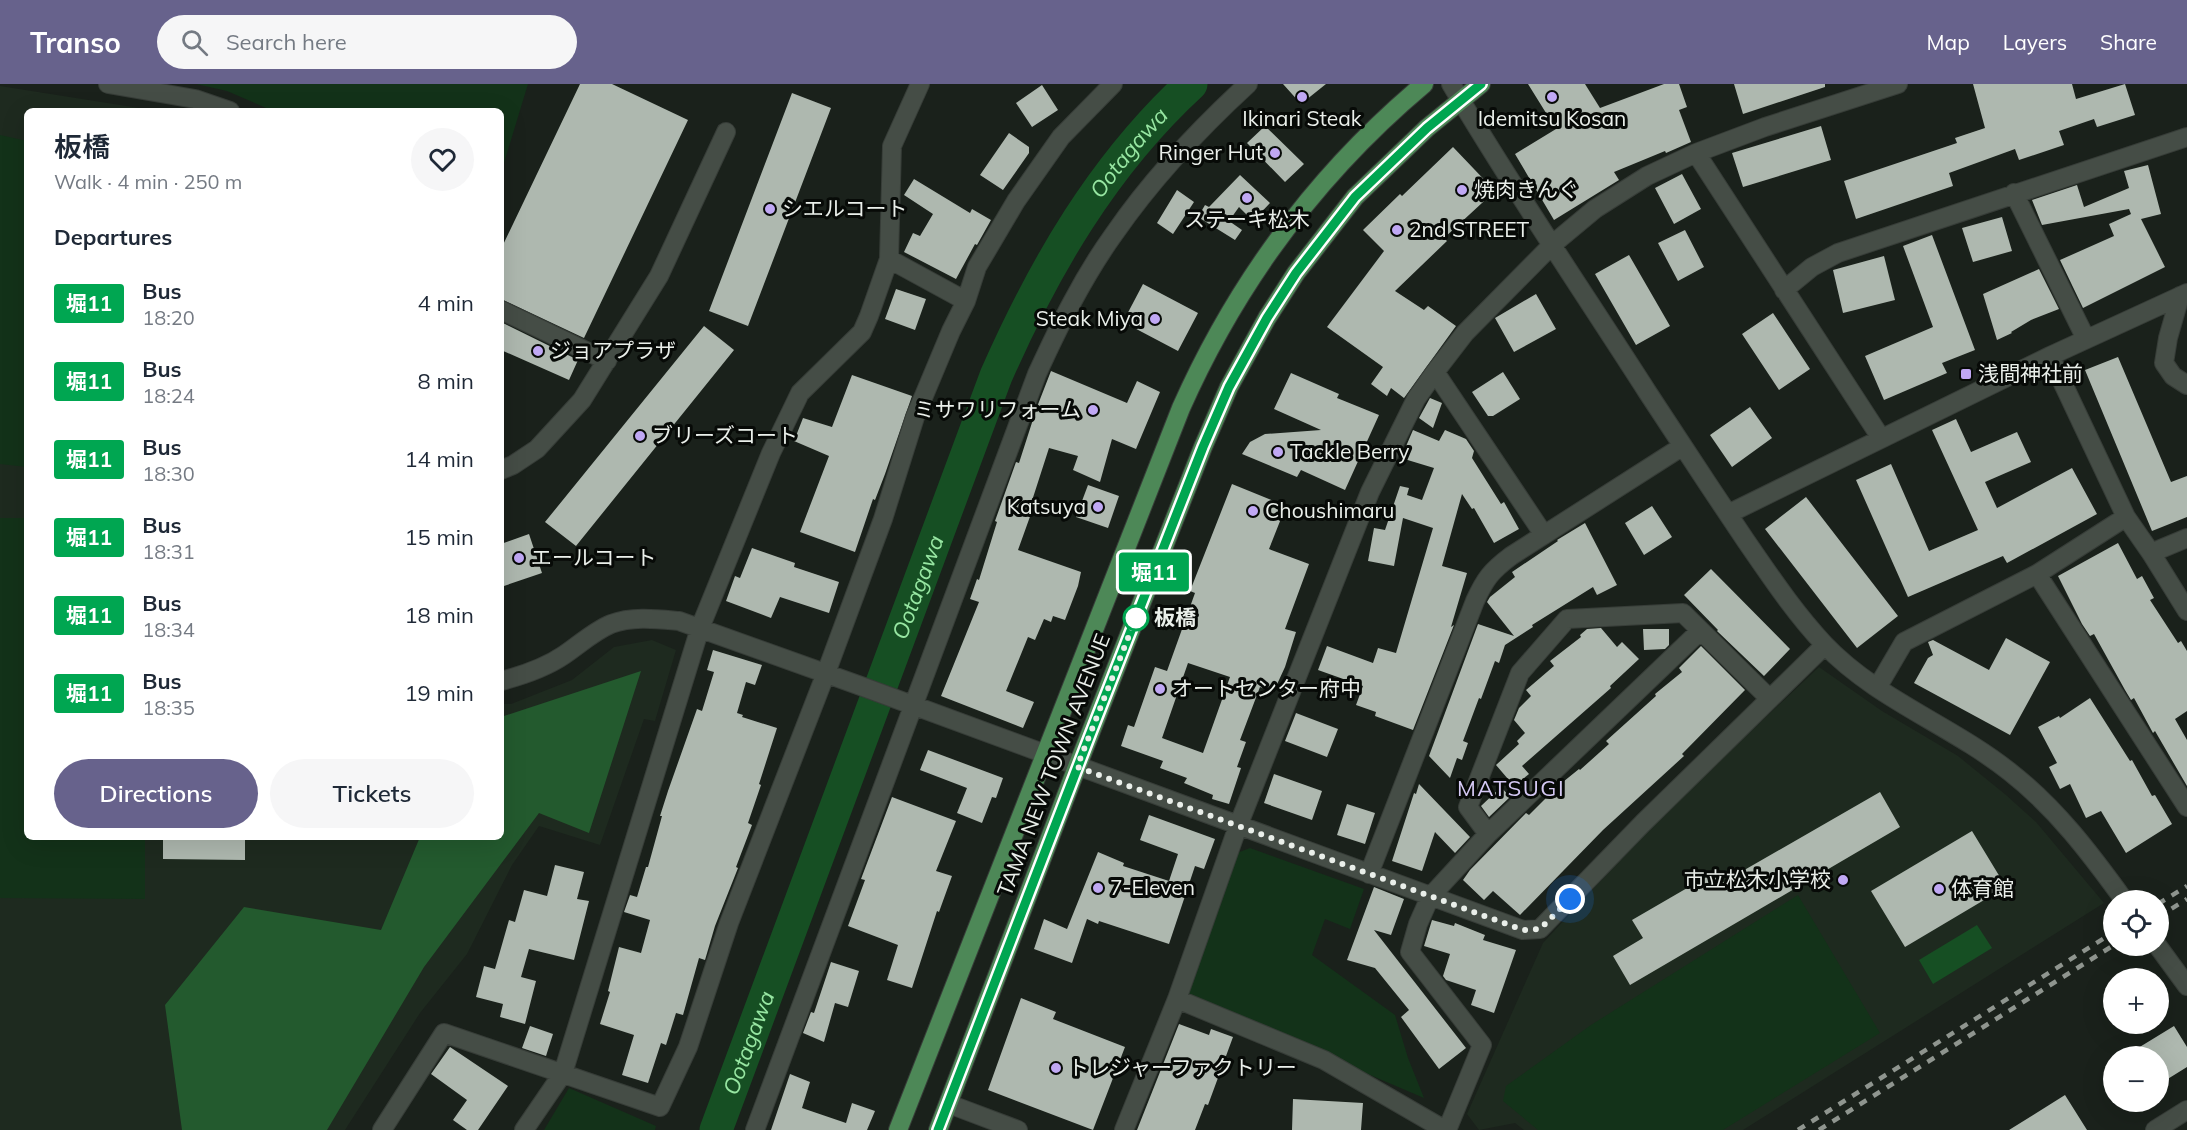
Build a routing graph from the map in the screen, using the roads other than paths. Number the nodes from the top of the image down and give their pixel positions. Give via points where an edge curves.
1 (108, 84) edge
2 (920, 84) edge
3 (1113, 84) edge
4 (1248, 84) edge
5 (1424, 84) edge
6 (1481, 84) edge
7 (1898, 84) edge
8 (1456, 92) edge
9 (221, 108) edge
10 (726, 132) dead end
11 (2187, 137) edge
12 (1696, 153) junction
13 (2014, 193) junction
14 (1553, 244) junction
15 (889, 259) junction
16 (1784, 290) junction
17 (2183, 294) edge
18 (966, 301) junction
19 (504, 311) edge
20 (2086, 339) junction
21 (2050, 356) junction
22 (607, 361) junction
23 (1435, 372) junction
24 (2187, 385) edge
25 (1881, 438) junction
26 (1683, 446) junction
27 (504, 469) edge
28 (1728, 514) junction
29 (2126, 517) junction
30 (1544, 535) junction
31 (2187, 538) edge
32 (2151, 553) junction
33 (2037, 574) junction
34 (2187, 611) edge
35 (700, 628) junction
36 (1700, 631) junction
37 (1826, 645) junction
38 (826, 674) junction
39 (504, 680) edge
40 (1877, 688) junction
41 (1770, 699) junction
42 (905, 702) junction
43 (1045, 755) junction
44 (1077, 767) junction
45 (2187, 807) edge
46 (1238, 826) junction
47 (1488, 834) junction
48 (1369, 874) junction
49 (2117, 890) edge
50 (1430, 897) junction
51 (2165, 956) edge
52 (2185, 983) edge
53 (1177, 999) junction
54 (563, 1073) junction
55 (949, 1104) junction
56 (2187, 1110) edge
57 (382, 1130) edge
58 (524, 1130) edge
59 (755, 1130) edge
60 (898, 1130) edge
61 (938, 1130) edge
62 (1018, 1130) edge
63 (1124, 1130) edge
64 (1446, 1130) edge
65 (2155, 1130) edge

1 - 9 street via 195,99
2 - 15 street via 892,146
3 - 18 street via 1061,136 1016,201 977,267
4 - 42 street via 1173,159 1139,200 1101,254 1056,332
5 - 43 main road, TAMA NEW TOWN AVENUE via 1366,137 1311,197 1261,263 1219,330 1181,408
6 - 8 main road, TAMA NEW TOWN AVENUE
7 - 12 street
8 - 14 street
8 - 44 main road, TAMA NEW TOWN AVENUE via 1419,135 1355,197 1296,273 1262,326 1203,447
10 - 22 street via 659,276
11 - 13 street
12 - 14 street via 1638,181 1595,208
12 - 16 street
13 - 16 street via 1838,253 1812,267
13 - 20 street
14 - 23 street via 1465,333
14 - 26 street
15 - 18 street
15 - 35 street via 862,332 800,393 771,453
16 - 25 street
17 - 20 street
17 - 24 street via 2164,363 2173,376
18 - 38 street via 915,417 883,519
19 - 22 street
20 - 21 street
21 - 25 street
21 - 29 street
22 - 27 street via 582,400 537,449
23 - 30 street
23 - 46 street via 1416,399 1370,492
25 - 28 street
26 - 28 street
26 - 30 street
28 - 37 street via 1788,602
29 - 32 street
29 - 33 street
30 - 48 street via 1493,569 1486,578
31 - 32 street
32 - 34 street
33 - 40 street via 1904,642
33 - 45 street
35 - 38 street
35 - 39 street via 655,618 624,620 609,624 544,666
35 - 54 street
36 - 41 street
36 - 47 street
36 - 47 street via 1683,613 1568,619 1520,673 1468,807
37 - 40 street
37 - 41 street
38 - 42 street
38 - 54 street via 729,923 688,1047 660,1107
40 - 49 street via 2010,772 2067,825
41 - 50 street via 1540,929 1523,930
42 - 43 street
42 - 59 street
43 - 44 street
43 - 60 main road, TAMA NEW TOWN AVENUE
44 - 46 street
44 - 55 main road, TAMA NEW TOWN AVENUE
46 - 48 street
46 - 53 street
47 - 50 street
48 - 50 street
50 - 64 street via 1410,952 1482,1045
51 - 52 street
53 - 63 street
53 - 64 street via 1323,1060
54 - 57 street via 444,1033
54 - 58 street
55 - 61 main road, TAMA NEW TOWN AVENUE
55 - 62 street
56 - 65 street

